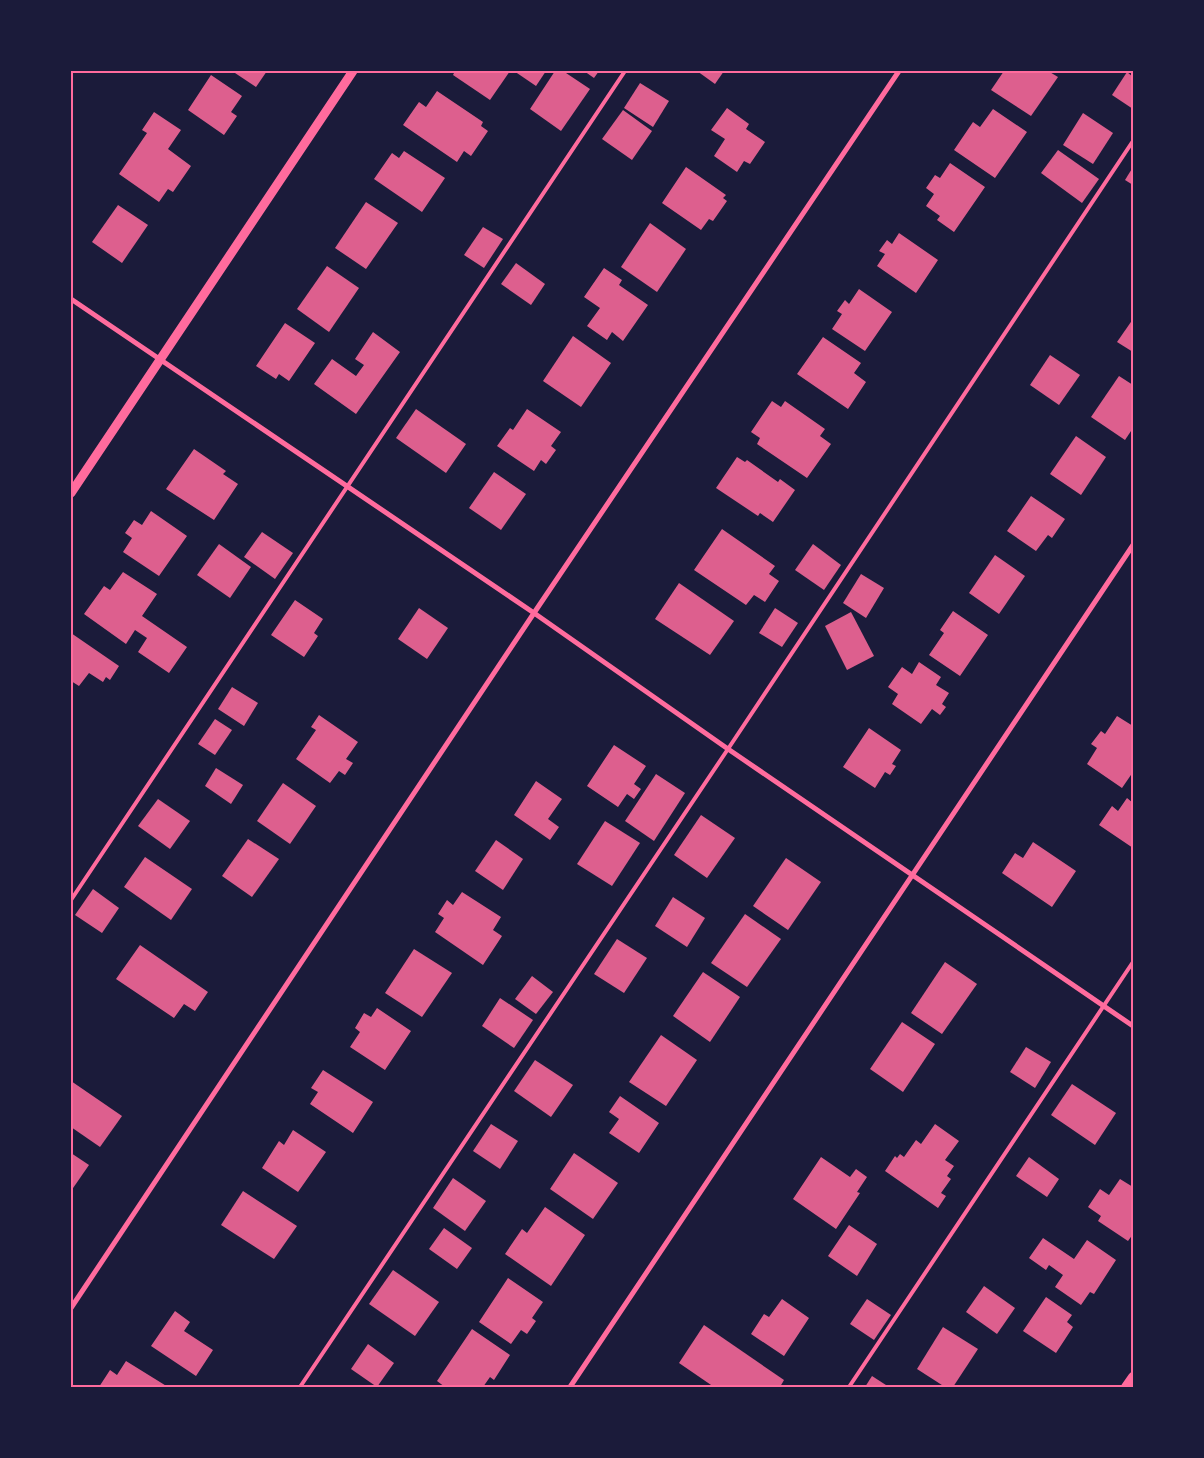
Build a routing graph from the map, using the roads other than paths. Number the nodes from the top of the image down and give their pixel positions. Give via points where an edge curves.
1 (353, 71) edge
2 (625, 71) edge
3 (899, 71) edge
4 (1133, 140) edge
5 (71, 299) edge
6 (160, 360) junction
7 (347, 487) junction
8 (71, 493) edge
9 (1133, 545) edge
10 (534, 613) junction
11 (728, 749) junction
12 (913, 875) junction
13 (71, 900) edge
14 (1133, 962) edge
15 (1103, 1005) junction
16 (1133, 1026) edge
17 (71, 1308) edge
18 (1133, 1377) edge
19 (300, 1387) edge
20 (570, 1387) edge
21 (849, 1387) edge
22 (1126, 1387) edge

1 - 6 street
2 - 7 lane
3 - 10 street
4 - 11 lane
5 - 6 street
6 - 7 street
6 - 8 street
7 - 10 street
7 - 13 lane
9 - 12 street
10 - 11 street
10 - 17 street
11 - 12 street
11 - 19 lane
12 - 15 street
12 - 20 street
14 - 15 lane
15 - 16 street
15 - 21 lane
18 - 22 main road

